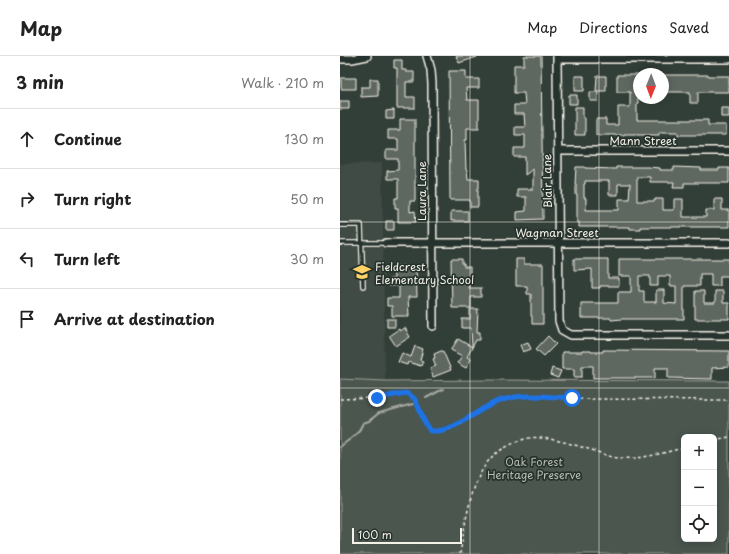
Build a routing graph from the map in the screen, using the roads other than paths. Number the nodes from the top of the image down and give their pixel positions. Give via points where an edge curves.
1 (367, 56) edge
2 (427, 56) edge
3 (557, 57) edge
4 (340, 59) edge
5 (729, 59) edge
6 (558, 151) junction
7 (729, 151) edge
8 (340, 225) edge
9 (340, 243) edge
10 (362, 243) junction
11 (386, 243) joint
12 (559, 243) junction
13 (729, 243) edge
14 (433, 244) junction
15 (363, 286) dead end
16 (433, 326) dead end
17 (729, 335) edge

1 - 4 street
2 - 14 street, Laura Lane via 432,84
3 - 5 street
3 - 6 street, Blair Lane
6 - 7 street, Mann Street
6 - 12 street, Blair Lane
8 - 10 lane via 361,225
9 - 10 lane
10 - 11 lane
10 - 15 lane
11 - 14 street, Wagman Street
12 - 13 street, Wagman Street
12 - 14 street, Wagman Street
12 - 17 street, Blair Lane via 559,321 562,330 571,334
14 - 16 street, Laura Lane

